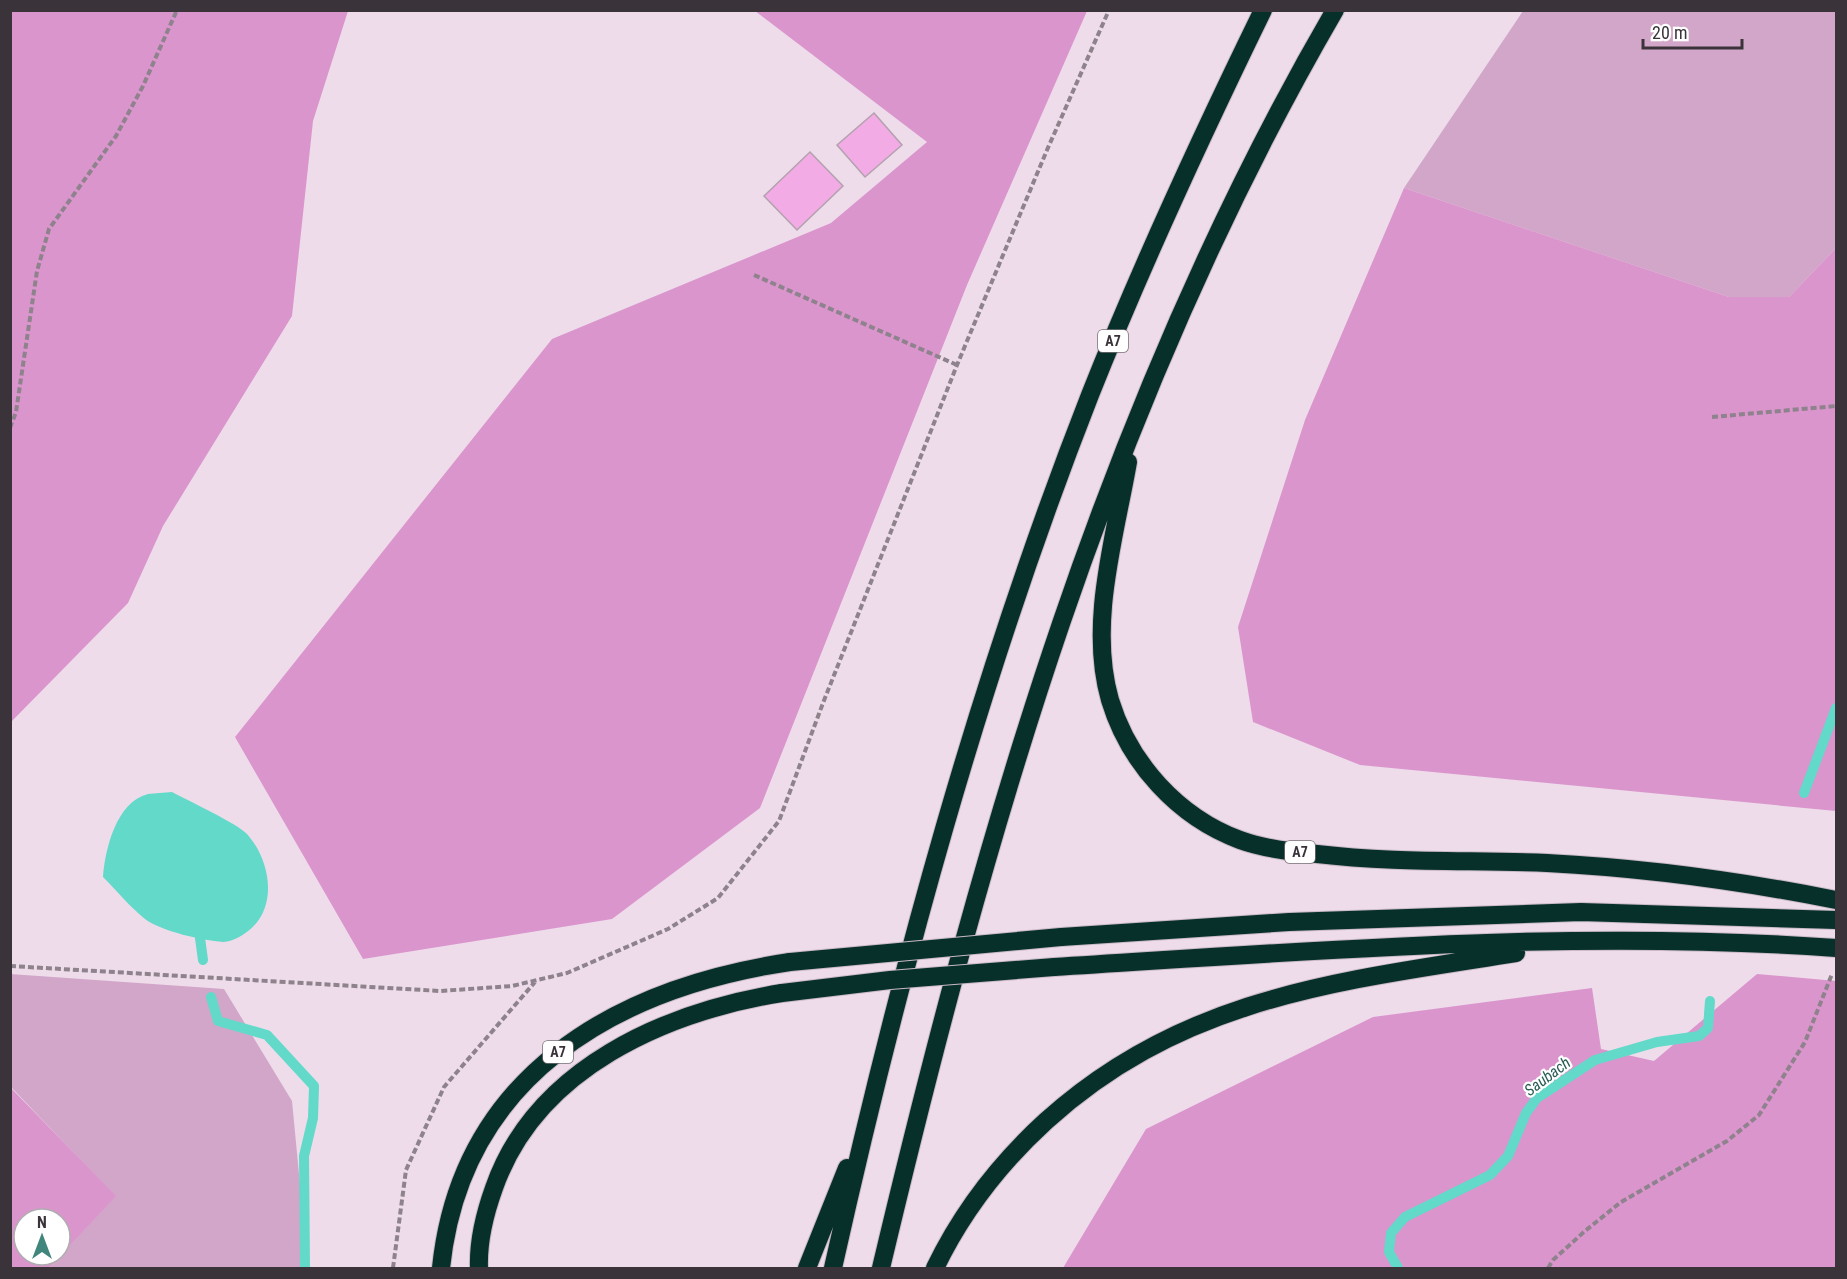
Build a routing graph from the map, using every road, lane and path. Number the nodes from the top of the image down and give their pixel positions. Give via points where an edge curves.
1 (177, 10) edge
2 (1109, 10) edge
3 (1263, 10) edge
4 (1335, 10) edge
5 (754, 275) dead end
6 (957, 365) junction
7 (1836, 406) edge
8 (1712, 417) dead end
9 (1135, 423) junction
10 (10, 428) edge
11 (1836, 900) edge
12 (1836, 920) edge
13 (1585, 942) junction
14 (1836, 948) edge
15 (10, 966) edge
16 (1833, 971) dead end
17 (535, 981) junction
18 (867, 1116) junction
19 (393, 1269) edge
20 (441, 1269) edge
21 (479, 1269) edge
22 (807, 1269) edge
23 (833, 1269) edge
24 (881, 1269) edge
25 (935, 1269) edge
26 (1548, 1269) edge

1 - 10 path via 116,136 49,229 37,272 16,412
2 - 6 path
3 - 18 highway, A7 via 1143,269 1090,397 1043,527 989,682
4 - 9 highway, A7 via 1239,189 1176,323
5 - 6 path
6 - 17 path via 779,821 718,898 668,929 567,974
7 - 8 path
9 - 11 highway, A7 via 1104,607 1105,676 1117,719 1139,762 1195,817 1240,840 1291,852 1345,858 1546,863 1655,871
9 - 24 highway, A7 via 1084,553 1006,790 945,1004
12 - 20 highway, A7, bridge via 1581,912 1289,922 1061,937 790,962 722,975 662,994 598,1024 556,1053 522,1085 479,1144 450,1214
13 - 14 highway, A7
13 - 21 highway, A7, bridge via 1389,947 1054,967 890,980 782,993 711,1008 657,1028 610,1052 573,1079 535,1117 508,1155 489,1201
13 - 25 highway, A7 via 1328,984 1244,1007 1166,1038 1095,1079 1008,1158 963,1217
15 - 17 path via 440,991
16 - 26 path via 1805,1042 1759,1115 1727,1141 1621,1202 1552,1260
17 - 19 path via 444,1087 406,1170
18 - 22 highway, A7
18 - 23 highway, A7

